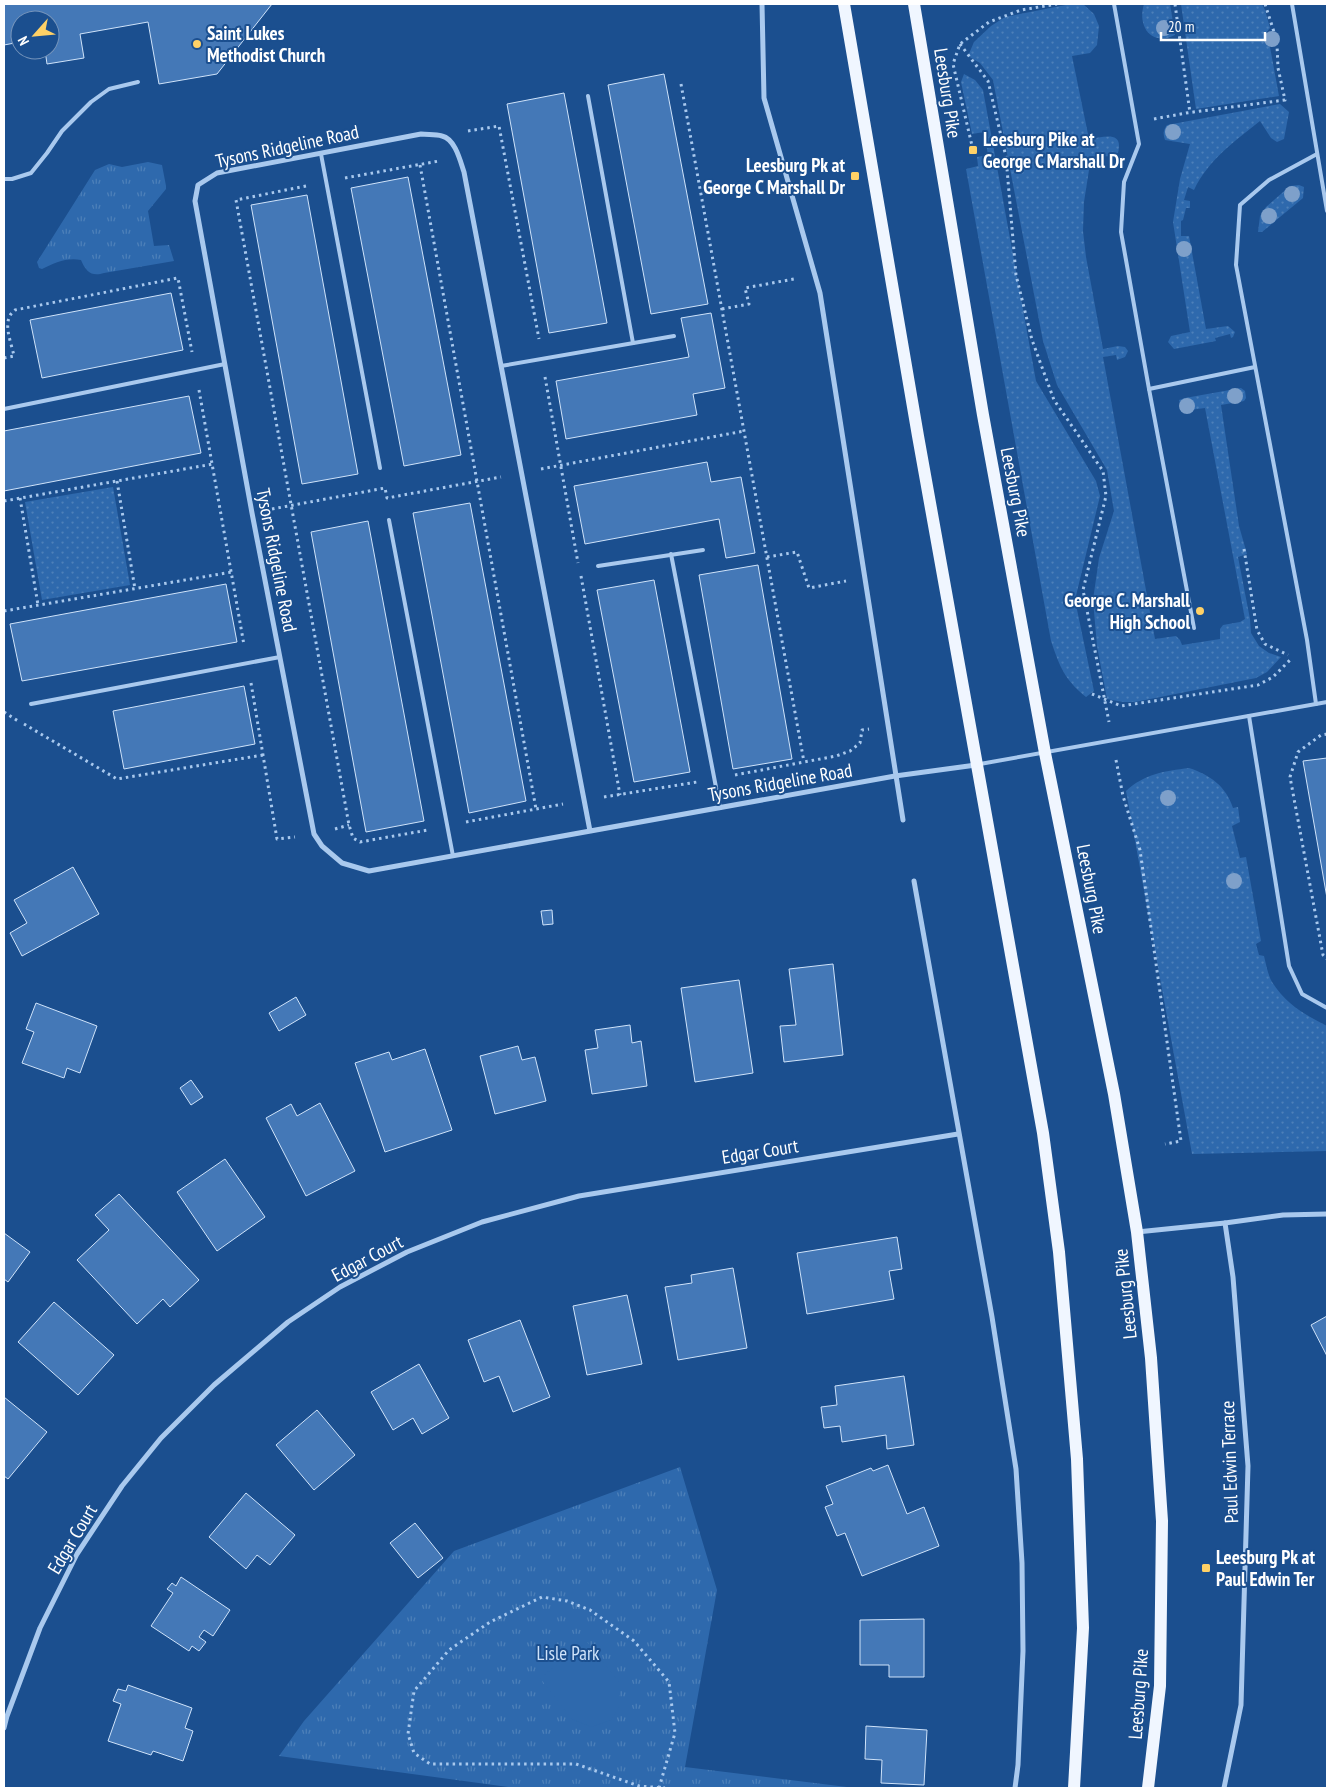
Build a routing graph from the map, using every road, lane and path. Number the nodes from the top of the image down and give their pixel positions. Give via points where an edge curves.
1 (762, 4) edge
2 (844, 4) edge
3 (914, 4) edge
4 (1057, 4) edge
5 (1114, 4) edge
6 (1175, 4) edge
7 (1265, 4) edge
8 (1292, 4) edge
9 (960, 44) junction
10 (138, 82) dead end
11 (681, 84) dead end
12 (588, 96) dead end
13 (1190, 112) junction
14 (1135, 122) junction
15 (443, 136) junction
16 (973, 150) dead end
17 (321, 154) junction
18 (1317, 154) junction
19 (460, 158) junction
20 (420, 165) junction
21 (4, 179) edge
22 (326, 182) junction
23 (1327, 211) edge
24 (793, 270) dead end
25 (722, 309) junction
26 (674, 336) dead end
27 (633, 343) junction
28 (4, 358) edge
29 (542, 359) junction
30 (225, 364) junction
31 (501, 366) junction
32 (1255, 367) junction
33 (196, 370) junction
34 (1149, 389) junction
35 (4, 409) edge
36 (744, 431) junction
37 (560, 466) junction
38 (380, 468) dead end
39 (521, 473) junction
40 (117, 481) junction
41 (477, 481) junction
42 (20, 498) junction
43 (4, 501) edge
44 (291, 506) junction
45 (252, 513) junction
46 (222, 519) dead end
47 (389, 520) dead end
48 (1244, 548) dead end
49 (703, 550) dead end
50 (671, 554) junction
51 (767, 557) junction
52 (598, 566) dead end
53 (232, 572) dead end
54 (865, 577) junction
55 (135, 588) junction
56 (38, 605) junction
57 (4, 611) edge
58 (1194, 628) dead end
59 (280, 657) junction
60 (1092, 694) dead end
61 (1104, 699) junction
62 (1327, 702) edge
63 (31, 704) dead end
64 (1316, 704) junction
65 (4, 712) edge
66 (1249, 716) junction
67 (888, 726) junction
68 (1327, 734) edge
69 (1046, 753) junction
70 (263, 755) dead end
71 (804, 762) junction
72 (976, 765) junction
73 (895, 776) junction
74 (715, 779) junction
75 (620, 795) junction
76 (1123, 796) dead end
77 (584, 800) junction
78 (720, 808) junction
79 (536, 809) junction
80 (903, 820) dead end
81 (447, 826) junction
82 (590, 831) junction
83 (453, 856) junction
84 (914, 881) dead end
85 (1327, 959) edge
86 (1327, 1008) edge
87 (958, 1134) junction
88 (1165, 1144) dead end
89 (1327, 1214) edge
90 (1226, 1223) junction
91 (1137, 1232) junction
92 (4, 1728) edge
93 (659, 1788) edge
94 (665, 1788) edge
95 (1015, 1788) edge
96 (1074, 1788) edge
97 (1148, 1788) edge
98 (1224, 1788) edge

1 - 54 street via 764,98 820,293
2 - 72 main road
3 - 69 main road, Leesburg Pike via 982,415
4 - 9 path via 1021,10 989,22
5 - 14 lane
6 - 13 path
7 - 13 path via 1276,38 1285,100
8 - 18 lane
9 - 16 path via 953,64
9 - 61 path via 988,81 1006,157 1016,275 1032,340 1054,400 1103,471 1106,496 1083,590
10 - 21 lane via 109,89 91,102 62,131 31,173
11 - 25 path
12 - 27 lane
13 - 14 path
14 - 34 lane via 1139,144 1124,182 1121,232
15 - 17 street, Tysons Ridgeline Road via 421,134
15 - 19 street
15 - 29 path via 499,126
17 - 22 lane
17 - 30 street, Tysons Ridgeline Road via 217,173 198,185 195,200
18 - 23 lane
18 - 32 lane via 1269,180 1240,205 1236,265
19 - 20 path
19 - 31 street
20 - 22 path
20 - 41 path
22 - 38 lane
22 - 44 path via 236,200
24 - 25 path via 796,278 745,288 749,304
25 - 36 path
26 - 27 lane
27 - 29 lane
28 - 33 path via 14,356 7,322 16,310 178,278
29 - 31 lane
29 - 37 path
30 - 33 lane
30 - 45 street, Tysons Ridgeline Road
31 - 39 street
32 - 34 lane
32 - 64 lane via 1307,640
33 - 35 lane
33 - 40 path via 213,464
34 - 58 lane
36 - 37 path
36 - 51 path
37 - 39 path
37 - 75 path
39 - 41 path
39 - 77 street
40 - 42 path
40 - 55 path
41 - 44 path via 387,498 385,488
41 - 79 path
42 - 43 path
42 - 56 path
44 - 45 path
44 - 81 path via 353,838 360,842
45 - 46 path
45 - 59 street, Tysons Ridgeline Road
47 - 81 lane
48 - 61 path via 1257,630 1265,644 1293,657 1273,677 1258,685 1121,706
49 - 50 lane
50 - 52 lane
50 - 74 lane
51 - 54 path via 796,552 809,588
51 - 71 path
53 - 55 path
54 - 67 street
55 - 56 path
56 - 57 path
59 - 63 lane
59 - 83 street, Tysons Ridgeline Road via 314,834 322,846 342,863 370,871
60 - 61 path
62 - 64 lane
64 - 66 lane
65 - 70 path via 117,779
66 - 69 lane
66 - 86 lane via 1289,966 1302,994
67 - 71 path via 862,730 860,743 850,751
67 - 73 street
68 - 85 path via 1298,752 1290,777 1323,955
69 - 72 lane
69 - 91 main road, Leesburg Pike via 1114,1094
71 - 74 path
72 - 73 street, Tysons Ridgeline Road
72 - 96 main road via 1043,1133 1059,1252 1077,1459 1083,1628
73 - 78 street, Tysons Ridgeline Road
73 - 80 street
74 - 75 path
74 - 78 lane
75 - 77 path
76 - 88 path via 1140,850 1182,1141
77 - 79 path
77 - 82 street
78 - 82 street, Tysons Ridgeline Road
79 - 81 path
81 - 83 lane
82 - 83 street, Tysons Ridgeline Road
84 - 87 street
87 - 92 street, Edgar Court via 579,1196 482,1222 407,1252 340,1287 288,1322 214,1385 161,1438 122,1486 77,1554 40,1628
87 - 95 street via 1016,1469 1023,1651
89 - 90 street via 1283,1215
90 - 91 street
90 - 98 street, Paul Edwin Terrace via 1248,1466 1240,1706
91 - 97 main road, Leesburg Pike via 1151,1358 1162,1521 1160,1686
93 - 93 path via 675,1733 669,1682 634,1641 590,1610 567,1601 542,1597 490,1622 449,1650 414,1691 408,1734 414,1754 430,1764 576,1764 639,1786
93 - 94 path

